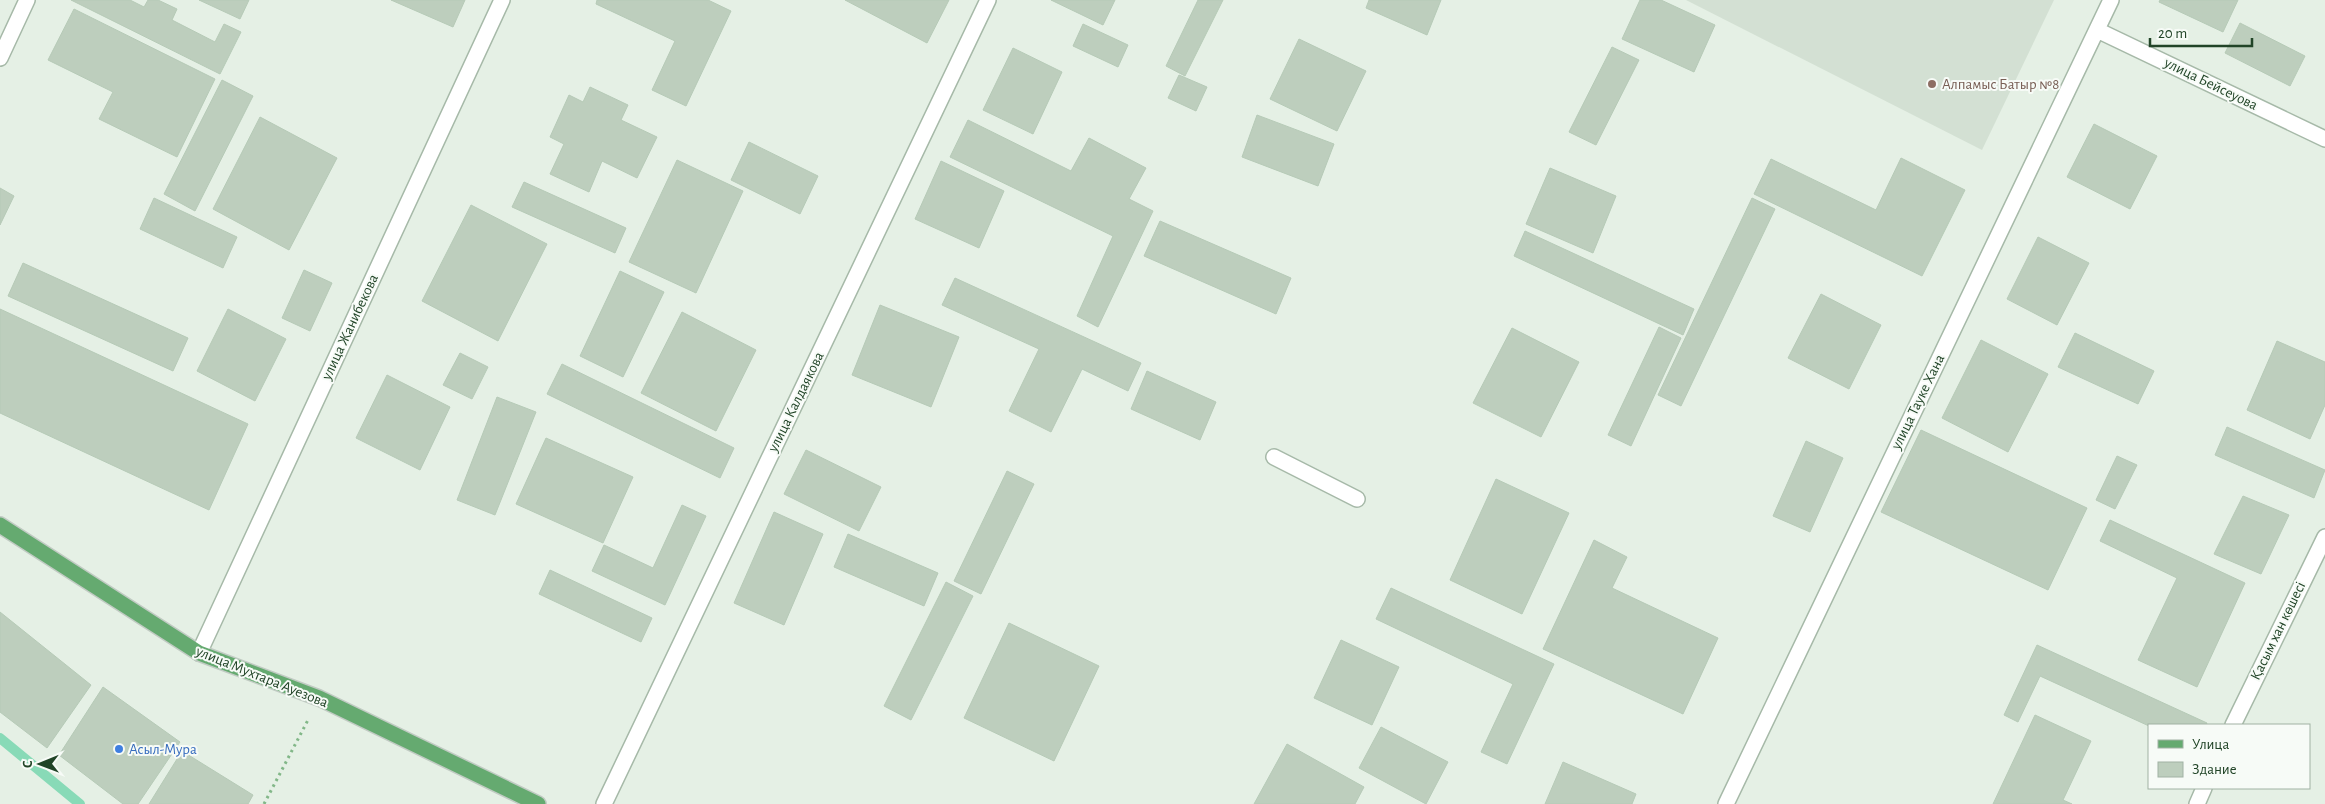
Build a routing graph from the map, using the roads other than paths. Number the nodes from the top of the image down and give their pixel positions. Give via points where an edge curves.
1 (26, 0) edge
2 (502, 0) edge
3 (988, 0) edge
4 (2111, 0) edge
5 (2097, 30) junction
6 (0, 58) edge
7 (2325, 139) edge
8 (1274, 457) dead end
9 (1357, 499) dead end
10 (0, 525) edge
11 (2325, 537) edge
12 (199, 653) junction
13 (2233, 724) edge
14 (2204, 789) edge
15 (538, 804) edge
16 (604, 804) edge
17 (1726, 804) edge
18 (2197, 804) edge

1 - 6 street
2 - 12 street, улица Жанибекова
3 - 16 street, улица Калдаякова
4 - 5 street, улица Тауке Хана
5 - 7 street, улица Бейсеуова
5 - 17 street, улица Тауке Хана
8 - 9 street
10 - 12 main road, улица Мухтара Ауезова
11 - 13 street, Қасым хан көшесі
12 - 15 main road, улица Мухтара Ауезова via 319,698
14 - 18 street

